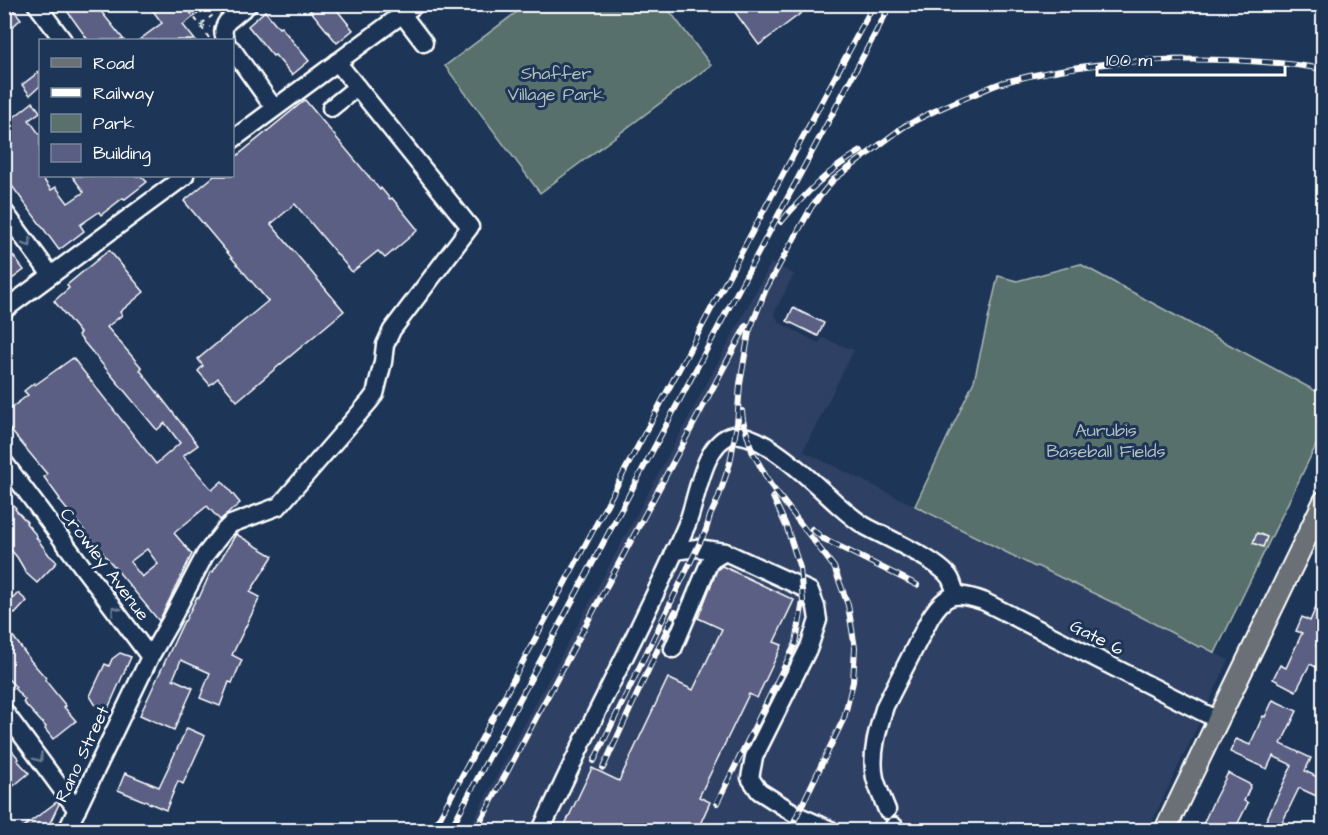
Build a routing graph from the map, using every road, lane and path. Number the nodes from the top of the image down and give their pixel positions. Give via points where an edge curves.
1 (36, 4) edge
2 (184, 4) edge
3 (249, 4) edge
4 (409, 9) edge
5 (200, 26) junction
6 (217, 34) edge
7 (62, 39) edge
8 (423, 43) dead end
9 (234, 52) edge
10 (337, 62) junction
11 (357, 87) junction
12 (274, 108) junction
13 (331, 108) dead end
14 (234, 138) edge
15 (167, 181) edge
16 (4, 211) edge
17 (51, 275) junction
18 (4, 310) edge
19 (4, 462) edge
20 (1323, 501) edge
21 (674, 550) junction
22 (725, 552) junction
23 (957, 595) junction
24 (673, 649) dead end
25 (150, 657) junction
26 (4, 711) edge
27 (1218, 720) junction
28 (77, 810) junction
29 (892, 822) edge
30 (67, 831) edge
31 (541, 831) edge
32 (831, 831) edge
33 (1165, 831) edge

1 - 7 street
2 - 5 path
3 - 6 street
4 - 8 street
4 - 10 street
5 - 6 path
5 - 6 path
9 - 12 street
10 - 11 street
10 - 12 street
11 - 13 street
11 - 25 street via 470,227 392,330 369,402 279,506 231,524 224,531 206,555
12 - 14 street
15 - 17 street
16 -> 17 street
17 - 18 street
25 -> 19 street, Crowley Avenue
20 - 27 main road
21 - 22 street
21 - 23 street via 713,450 719,442 735,435 748,437 783,457 863,525 936,565 950,578
21 - 31 street
22 - 24 street via 710,561
22 - 32 street via 810,591 818,620 754,757 750,778 759,791
23 - 27 street, Gate 6 via 982,601
23 - 29 street via 944,601 930,618 881,717 875,777
25 - 28 street, Rano Street
26 -> 28 street
27 - 33 main road
28 - 30 street, Rano Street

